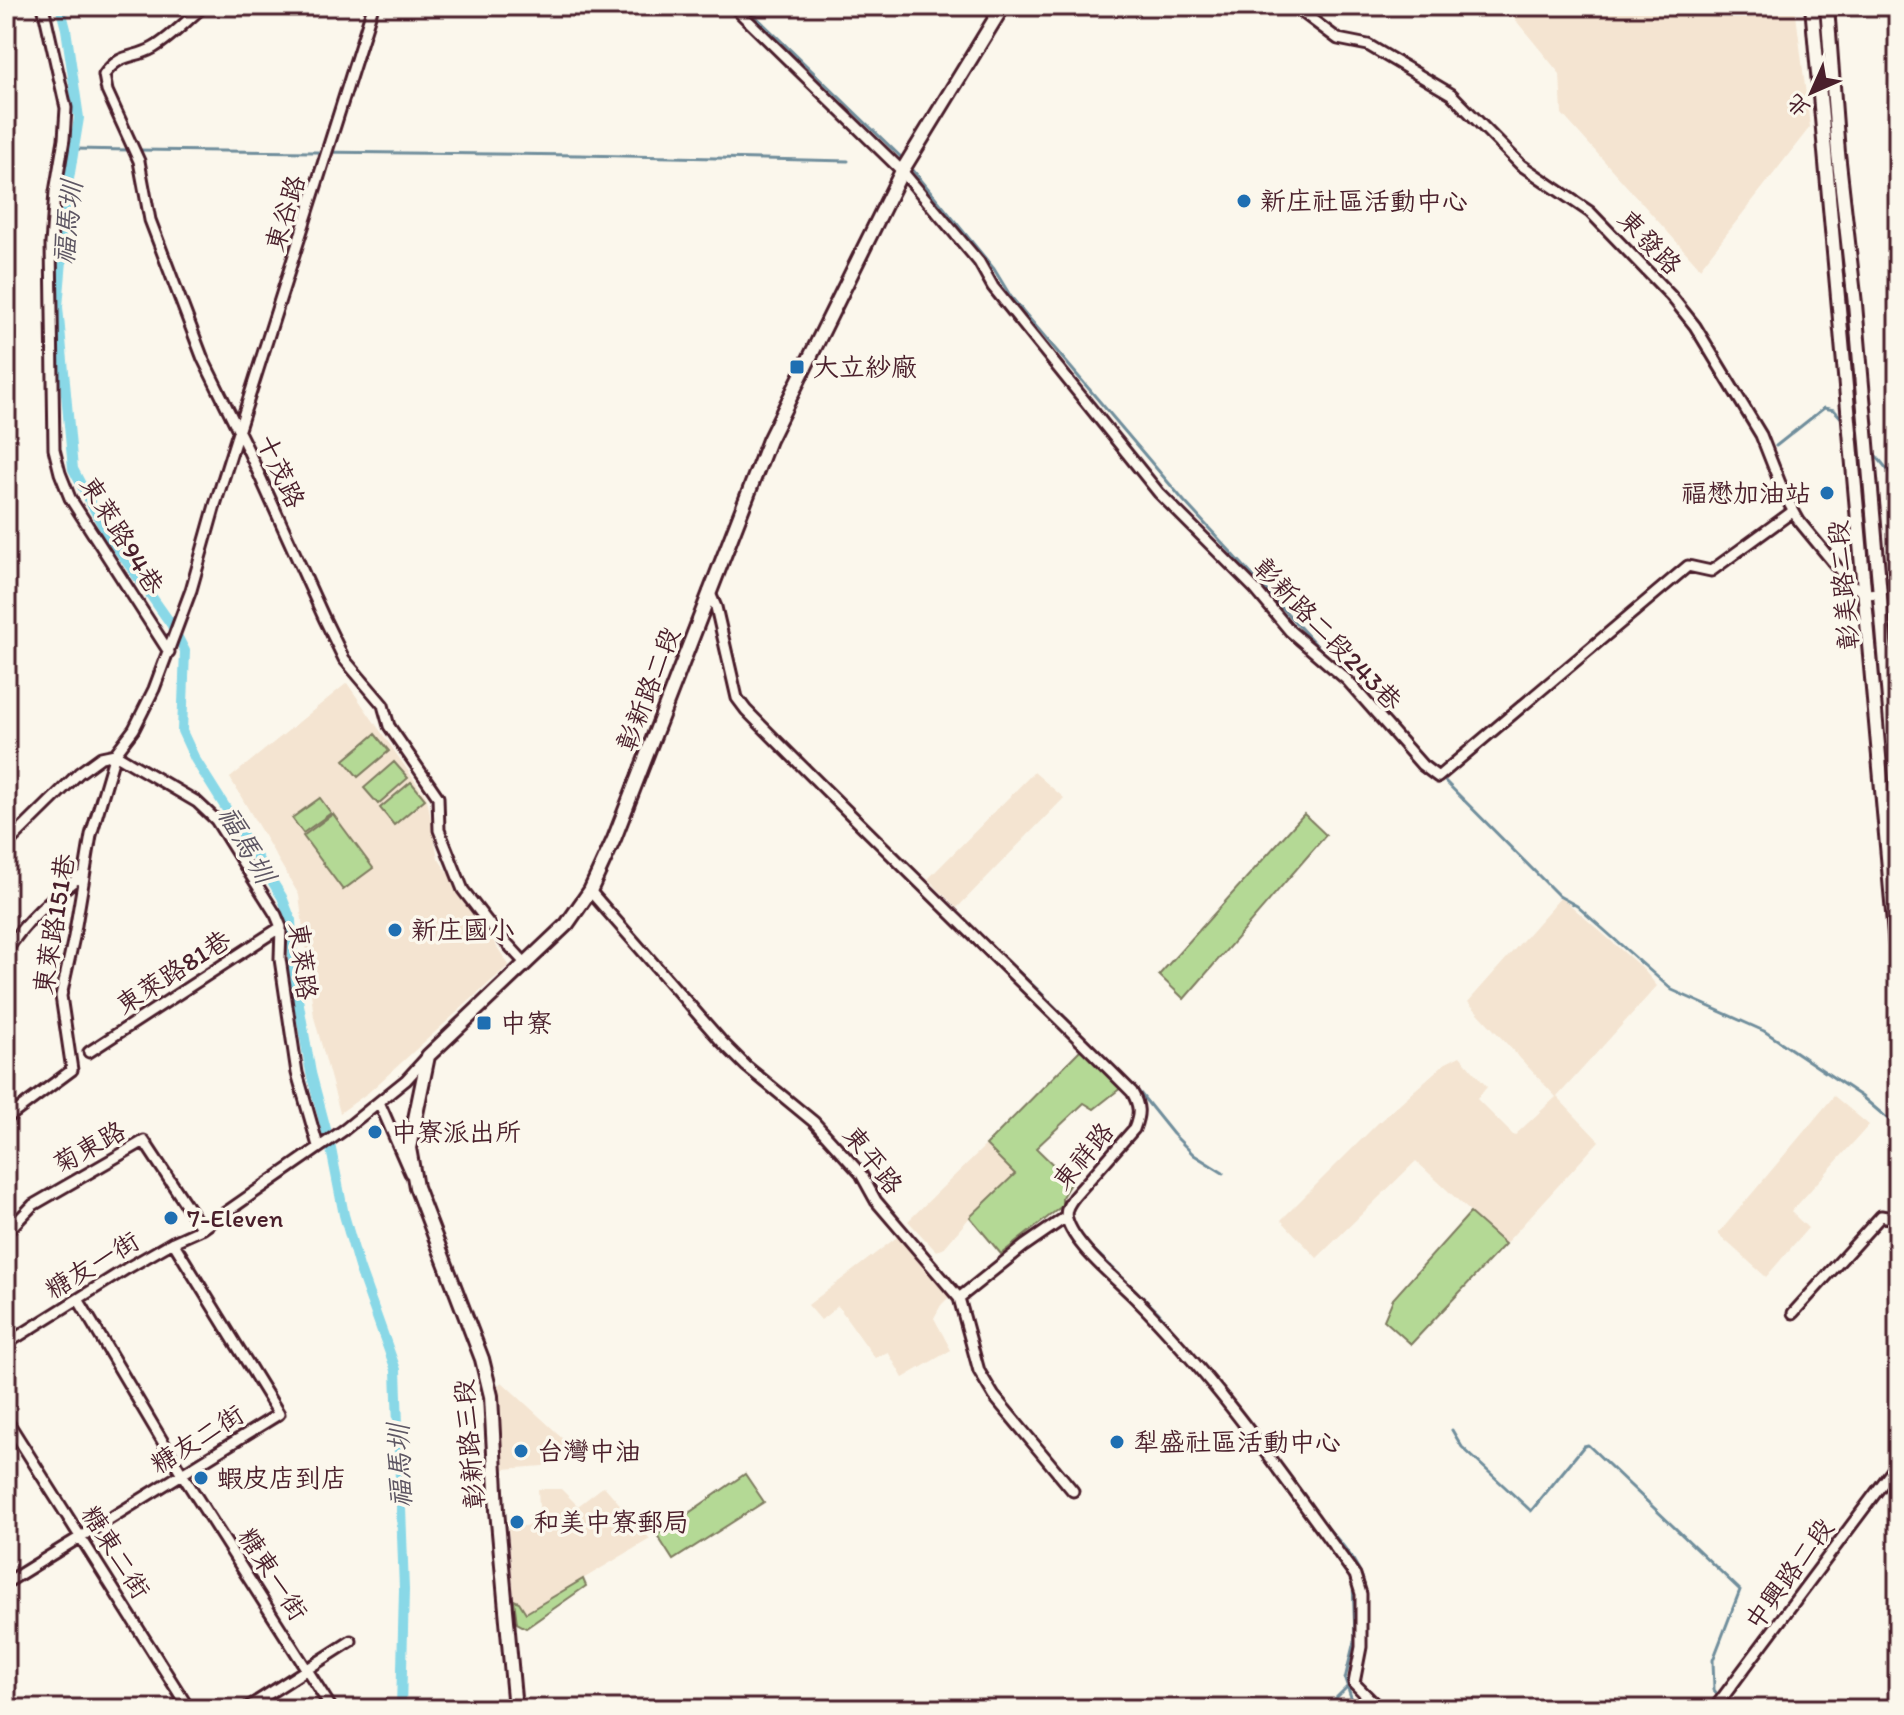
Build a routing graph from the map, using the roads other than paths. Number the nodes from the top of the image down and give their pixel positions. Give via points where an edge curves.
1 (43, 6) edge
2 (204, 6) edge
3 (373, 6) edge
4 (733, 6) edge
5 (1003, 6) edge
6 (1294, 6) edge
7 (1812, 6) edge
8 (1827, 6) edge
9 (905, 166) junction
10 (239, 433) junction
11 (1792, 512) junction
12 (709, 591) junction
13 (1881, 593) junction
14 (1866, 594) junction
15 (169, 652) junction
16 (115, 754) junction
17 (1898, 804) edge
18 (6, 845) edge
19 (1894, 872) edge
20 (82, 875) junction
21 (590, 891) junction
22 (281, 927) junction
23 (6, 952) edge
24 (526, 964) junction
25 (1898, 969) edge
26 (89, 1052) dead end
27 (428, 1056) junction
28 (379, 1102) junction
29 (6, 1119) edge
30 (322, 1144) junction
31 (416, 1187) junction
32 (1066, 1217) junction
33 (1898, 1219) edge
34 (202, 1229) junction
35 (6, 1233) edge
36 (173, 1242) junction
37 (959, 1298) junction
38 (78, 1299) junction
39 (1793, 1313) dead end
40 (6, 1344) edge
41 (6, 1419) edge
42 (1898, 1463) edge
43 (182, 1474) junction
44 (1073, 1491) dead end
45 (81, 1537) junction
46 (6, 1583) edge
47 (351, 1641) dead end
48 (307, 1668) junction
49 (189, 1709) edge
50 (245, 1709) edge
51 (332, 1709) edge
52 (515, 1709) edge
53 (1380, 1709) edge
54 (1714, 1709) edge

1 - 15 street, 東萊路94巷 via 66,108 51,244 54,449 70,498
2 - 10 street, 十茂路 via 151,49 123,58 104,75 139,161 150,220 203,359
3 - 10 street, 東谷路
4 - 9 street
5 - 9 street, 彰新路二段
6 - 11 street, 東發路 via 1338,39 1368,45 1451,94 1521,165 1590,212 1695,326 1761,435
7 - 14 street, 彰美路二段
8 - 13 street, 彰美路二段
9 - 11 street, 彰新路二段243巷 via 993,287 1159,493 1290,631 1347,680 1422,765 1442,774 1688,566 1711,571
9 - 12 street, 彰新路二段 via 769,440
10 - 15 street
10 - 24 street, 十茂路 via 344,659 383,705 389,726 438,797 439,830 463,890
11 - 14 street, 東發路 via 1851,584
12 - 21 street, 彰新路二段
12 - 32 street, 東祥路 via 737,698 746,710 1139,1104 1134,1129 1074,1197
13 - 14 street
13 - 17 street, 彰美路二段
14 - 19 street, 彰美路二段
15 - 16 street via 134,729
16 - 18 street via 79,773
16 - 20 street, 東萊路151巷
16 - 22 street, 東萊路 via 197,802 216,820
19 - 25 street, 彰美路二段
20 - 23 street via 51,898
20 - 29 street, 東萊路151巷 via 61,996 72,1070
21 - 24 street, 彰新路二段 via 567,924
21 - 37 street, 東平路 via 722,1042 814,1122
22 - 26 street, 東萊路81巷
22 - 30 street, 東萊路 via 280,959 297,1073
24 - 27 street, 彰新路二段
27 - 28 street
27 - 31 street via 409,1148
28 - 30 street
28 - 31 street
30 - 34 street
31 - 52 street, 彰新路三段 via 482,1359 491,1396
32 - 37 street
32 - 53 street, 東祥路 via 1088,1250 1226,1400 1355,1575 1361,1594 1361,1647 1354,1683
33 - 39 street via 1881,1216
34 - 35 street, 菊東路 via 144,1141 33,1205
34 - 36 street, 糖友一街
36 - 38 street, 糖友一街
36 - 43 street, 糖友二街 via 279,1414
37 - 44 street, 東平路 via 979,1371
38 - 40 street, 糖友一街
38 - 43 street, 糖東一街
41 - 45 street, 糖東二街
42 - 54 street, 中興路二段
43 - 45 street, 糖友二街
43 - 48 street, 糖東一街
45 - 46 street, 糖友二街
45 - 49 street, 糖東二街
47 - 48 street
48 - 50 street
48 - 51 street, 糖東一街

